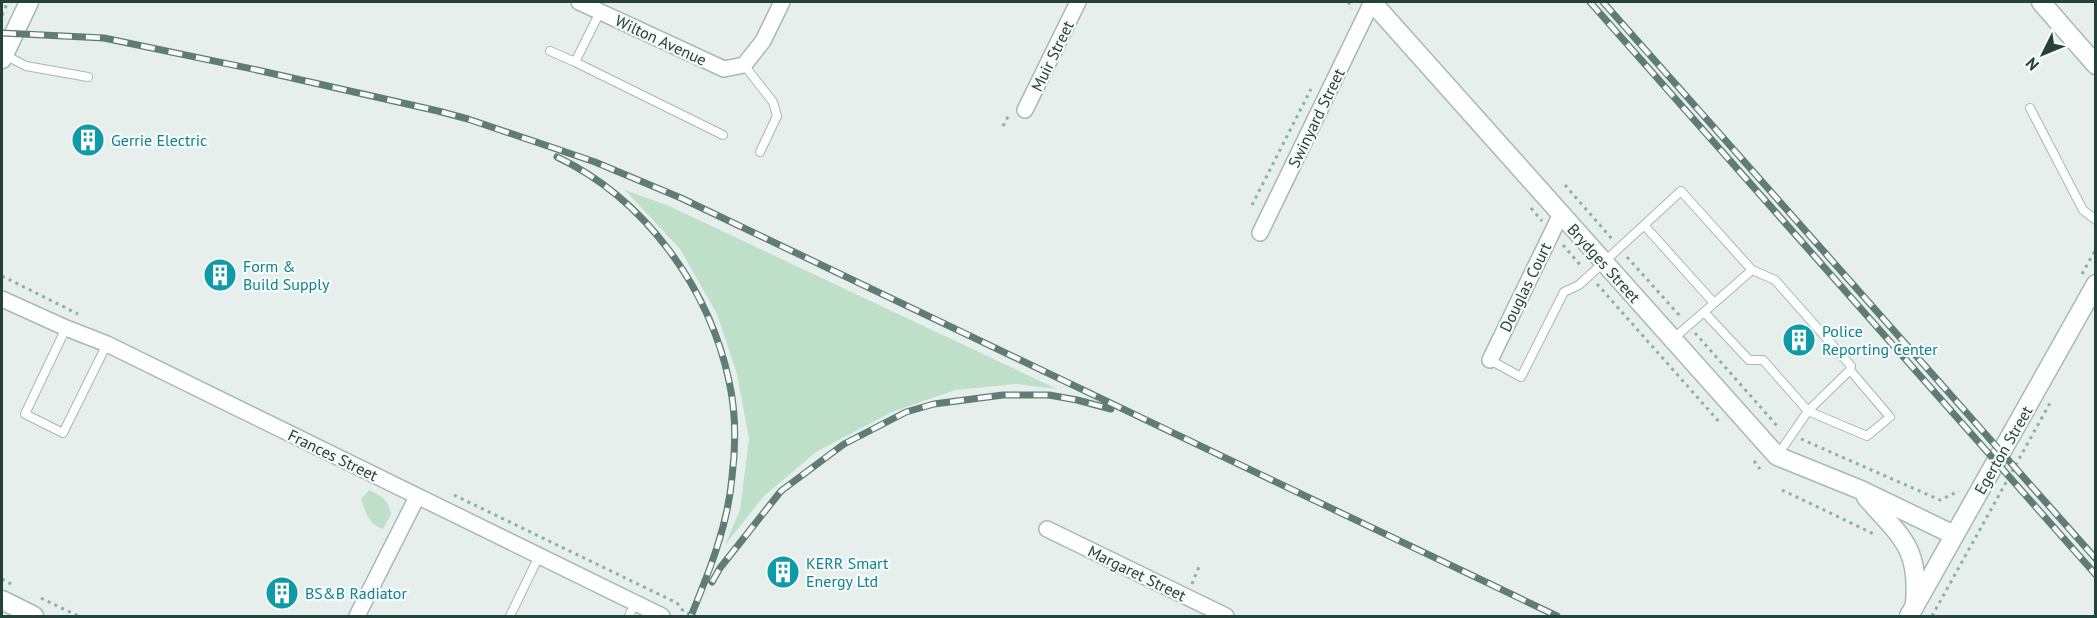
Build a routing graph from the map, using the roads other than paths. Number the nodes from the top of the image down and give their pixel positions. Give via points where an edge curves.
1 (29, 2) edge
2 (579, 2) edge
3 (782, 2) edge
4 (1078, 2) edge
5 (1372, 2) edge
6 (2041, 2) edge
7 (600, 12) junction
8 (550, 51) dead end
9 (3, 56) edge
10 (575, 62) junction
11 (2096, 64) edge
12 (744, 65) junction
13 (88, 77) dead end
14 (2030, 108) dead end
15 (1025, 110) dead end
16 (723, 135) dead end
17 (760, 152) dead end
18 (1562, 214) junction
19 (2096, 220) edge
20 (1644, 225) junction
21 (1260, 233) dead end
22 (1604, 263) junction
23 (1752, 270) junction
24 (2096, 284) edge
25 (2, 299) edge
26 (1714, 303) junction
27 (1704, 312) junction
28 (66, 328) junction
29 (1673, 339) junction
30 (107, 344) junction
31 (1490, 360) joint
32 (1851, 370) junction
33 (1808, 411) junction
34 (1777, 456) junction
35 (1861, 490) junction
36 (417, 497) junction
37 (1047, 529) dead end
38 (1954, 535) junction
39 (538, 556) junction
40 (2, 600) edge
41 (632, 610) edge
42 (1912, 612) edge
43 (1218, 615) edge
44 (34, 616) edge
45 (357, 616) edge
46 (510, 616) edge
47 (662, 616) edge

1 - 9 street
2 - 7 street, Wilton Avenue
3 - 12 street via 763,41
4 - 15 street, Muir Street
5 - 18 street, Brydges Street
5 - 21 street, Swinyard Street
6 - 11 street
7 - 10 lane
7 - 12 street, Wilton Avenue via 724,69
8 - 10 lane
9 - 13 lane via 26,66
10 - 16 lane
12 - 17 lane via 773,102 777,116
14 - 19 lane via 2083,210
18 - 22 street, Brydges Street
18 - 31 street, Douglas Court
20 - 22 lane
20 - 23 lane via 1681,191
20 - 26 lane
22 - 29 street, Brydges Street
22 - 31 lane via 1579,285 1564,292 1521,377
23 - 26 lane
23 - 32 lane via 1775,280
24 - 38 street, Egerton Street
25 - 28 street, Frances Street
26 - 27 lane
27 - 29 lane
27 - 33 lane via 1749,360 1763,360
28 - 30 street, Frances Street
28 - 30 lane via 25,414 63,433
29 - 34 street, Brydges Street
30 - 36 street, Frances Street
32 - 33 lane
32 - 33 lane via 1890,417 1867,436
33 - 34 lane
34 - 35 street, Brydges Street
35 - 38 street, Brydges Street
35 - 42 street via 1907,545 1917,582
36 - 39 street, Frances Street
36 - 45 street
37 - 43 street, Margaret Street
38 - 42 street, Egerton Street
39 - 41 street, Frances Street
39 - 46 lane
40 - 44 street
41 - 47 street, Frances Street

